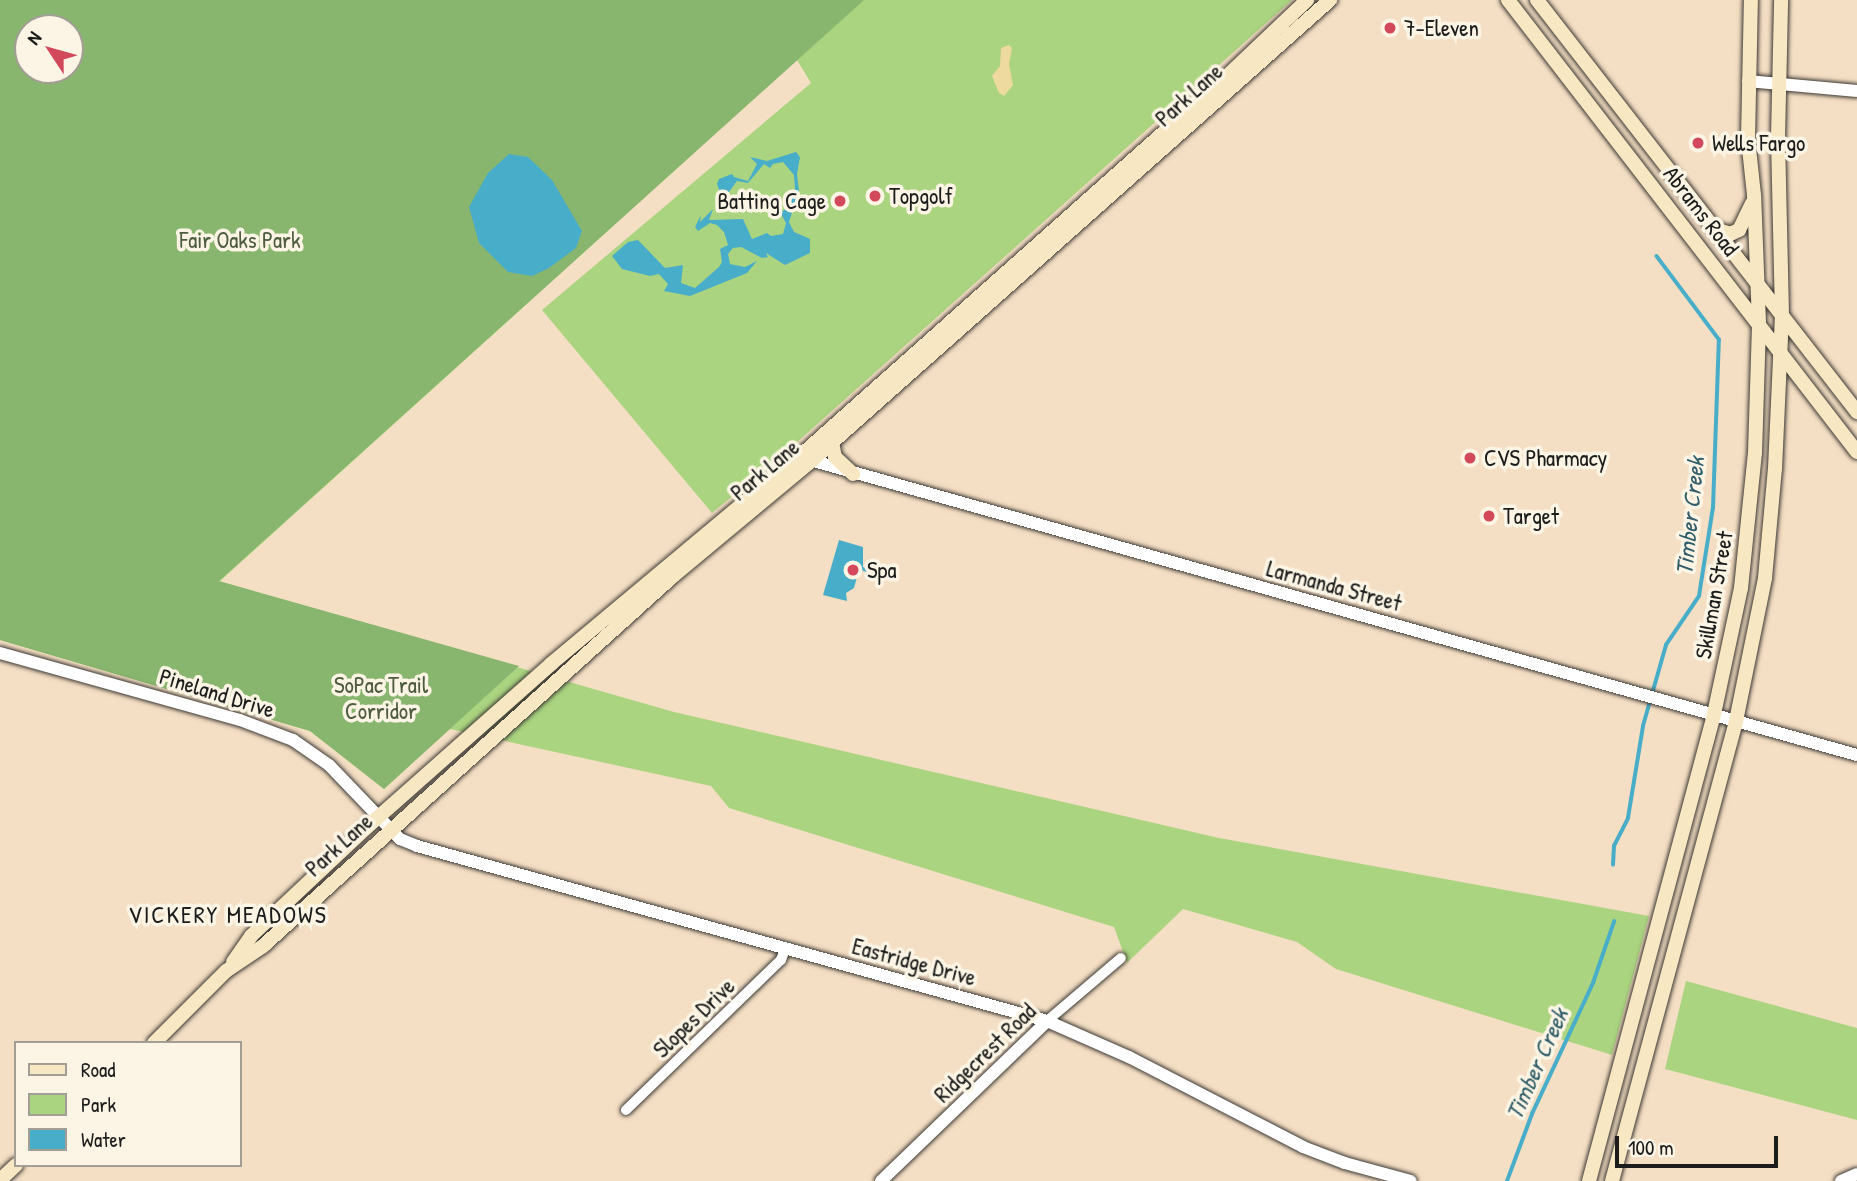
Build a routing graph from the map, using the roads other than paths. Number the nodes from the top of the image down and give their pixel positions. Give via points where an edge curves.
1 (1307, 0) edge
2 (1331, 0) edge
3 (1508, 0) edge
4 (1537, 0) edge
5 (1751, 0) edge
6 (1781, 0) edge
7 (1594, 72) junction
8 (1748, 81) junction
9 (1779, 83) junction
10 (1575, 87) junction
11 (1857, 91) edge
12 (1754, 195) junction
13 (1718, 230) junction
14 (1758, 281) junction
15 (1782, 315) junction
16 (1759, 323) junction
17 (1781, 351) junction
18 (1857, 412) edge
19 (832, 442) junction
20 (1857, 452) edge
21 (805, 459) junction
22 (853, 474) junction
23 (648, 591) junction
24 (0, 653) edge
25 (551, 664) junction
26 (563, 677) junction
27 (1714, 714) junction
28 (1736, 721) junction
29 (1857, 755) edge
30 (379, 817) junction
31 (390, 830) junction
32 (785, 949) junction
33 (1121, 958) dead end
34 (226, 971) junction
35 (1047, 1021) junction
36 (156, 1041) edge
37 (626, 1110) dead end
38 (14, 1167) edge
39 (1857, 1174) edge
40 (0, 1180) edge
41 (881, 1181) edge
42 (1411, 1181) edge
43 (1589, 1181) edge
44 (1612, 1181) edge
45 (1841, 1181) edge

1 - 21 main road, Park Lane
2 - 19 main road, Park Lane
3 - 10 main road, Abrams Road
4 - 7 main road, Abrams Road
5 - 8 main road, Skillman Street
6 - 9 main road, Skillman Street
7 - 10 main road
7 - 13 main road, Abrams Road
8 - 9 street
8 - 12 main road, Skillman Street
9 - 11 street
9 - 15 main road, Skillman Street
10 - 16 main road, Abrams Road
12 - 13 main road via 1739,230 1730,234
12 - 14 main road, Skillman Street
13 - 14 main road, Abrams Road
14 - 15 main road, Abrams Road
14 - 16 main road, Skillman Street
15 - 17 main road, Skillman Street
15 - 18 main road, Abrams Road
16 - 17 main road, Abrams Road
16 - 27 main road, Skillman Street via 1749,526
17 - 20 main road, Abrams Road
17 - 28 main road, Skillman Street via 1765,578
19 - 21 main road, Park Lane
19 - 22 main road via 838,462
21 - 22 street, Larmanda Street
21 - 23 main road, Park Lane
22 - 27 street, Larmanda Street
23 - 25 main road, Park Lane
23 - 26 main road, Park Lane
24 - 30 street, Pineland Drive via 269,729 329,765
25 - 26 main road
25 - 30 main road, Park Lane
26 - 31 main road, Park Lane
27 - 28 street, Larmanda Street
27 - 43 main road, Skillman Street
28 - 29 street, Larmanda Street
28 - 44 main road, Skillman Street
30 - 31 street, Pineland Drive
30 - 34 main road, Park Lane via 251,936
31 - 32 street, Eastridge Drive via 433,852
31 - 34 main road, Park Lane via 263,946
32 - 35 street, Eastridge Drive
32 - 37 street, Slopes Drive via 780,960
33 - 35 street, Ridgecrest Road
34 - 36 main road, Park Lane
35 - 41 street, Ridgecrest Road
35 - 42 street, Eastridge Drive via 1129,1057 1303,1147
38 - 40 main road
39 - 45 street

